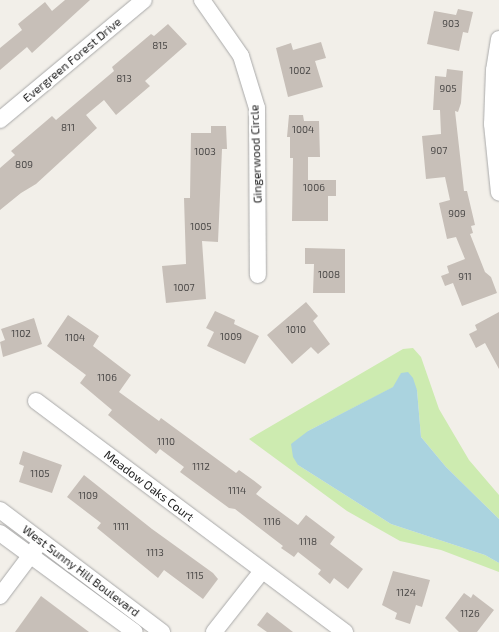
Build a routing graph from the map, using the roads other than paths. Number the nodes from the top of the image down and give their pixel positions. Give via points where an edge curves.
1 (144, 0) edge
2 (202, 0) edge
3 (499, 39) edge
4 (0, 120) edge
5 (499, 193) edge
6 (258, 274) dead end
7 (36, 402) dead end
8 (0, 510) edge
9 (0, 533) edge
10 (42, 541) junction
11 (30, 556) junction
12 (262, 570) junction
13 (0, 596) edge
14 (135, 632) edge
15 (162, 632) edge
16 (214, 632) edge
17 (345, 632) edge

1 - 4 street, Evergreen Forest Drive
2 - 6 street, Gingerwood Circle via 241,56 254,96 258,130
3 - 5 street via 494,70 492,124
7 - 12 street, Meadow Oaks Court
8 - 10 street, West Sunny Hill Boulevard
9 - 11 street, West Sunny Hill Boulevard
10 - 11 street
10 - 15 street, West Sunny Hill Boulevard
11 - 13 street
11 - 14 street, West Sunny Hill Boulevard
12 - 16 street
12 - 17 street, Meadow Oaks Court

